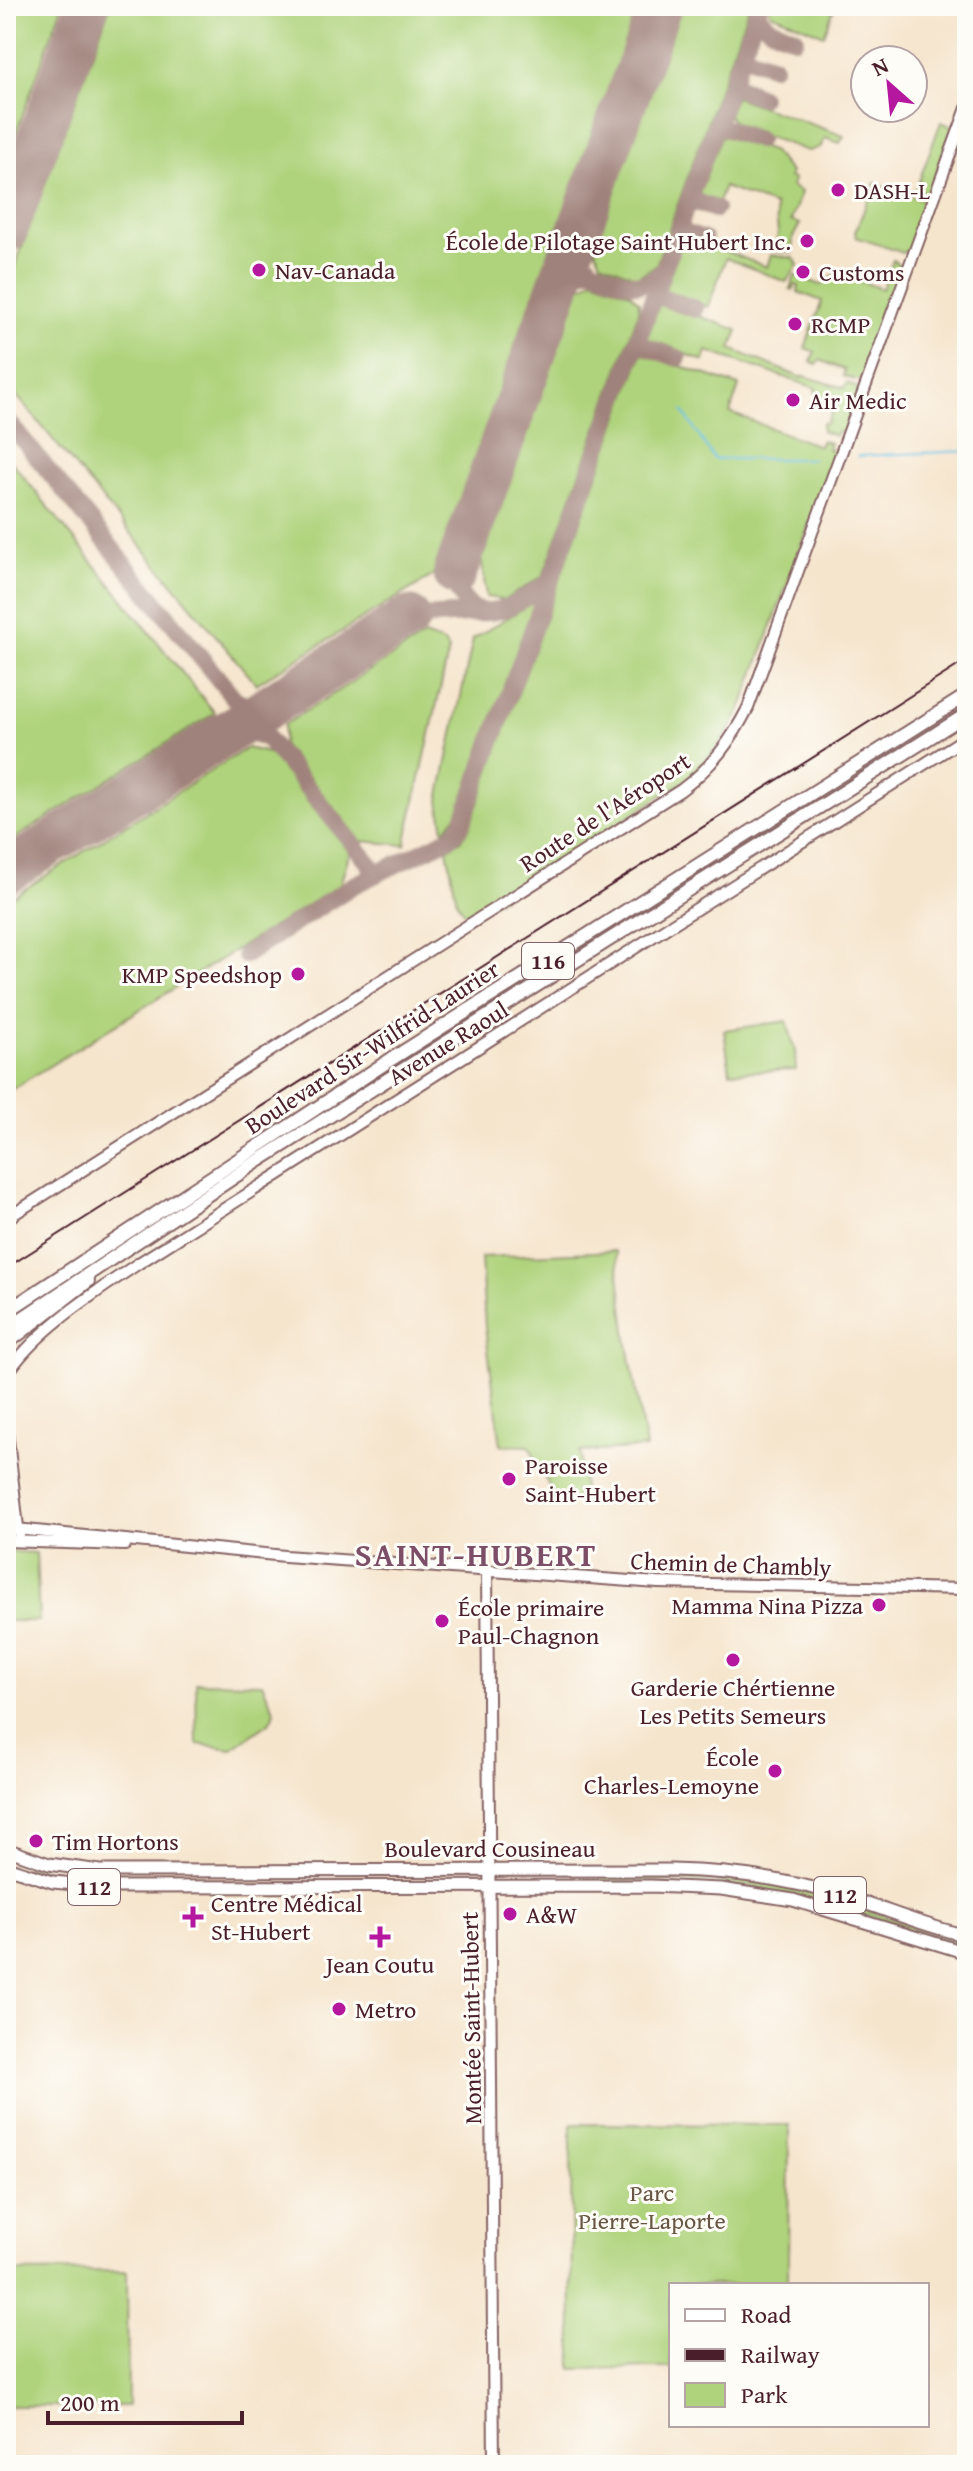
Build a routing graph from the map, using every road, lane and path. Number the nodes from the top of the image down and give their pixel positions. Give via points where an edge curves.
1 (967, 108) edge
2 (967, 695) edge
3 (967, 714) edge
4 (967, 737) edge
5 (6, 1219) edge
6 (136, 1241) junction
7 (7, 1311) edge
8 (6, 1329) edge
9 (6, 1344) edge
10 (6, 1376) edge
11 (6, 1422) edge
12 (6, 1528) edge
13 (19, 1536) junction
14 (6, 1541) edge
15 (487, 1571) junction
16 (967, 1589) edge
17 (6, 1849) edge
18 (6, 1868) edge
19 (489, 1870) junction
20 (489, 1887) junction
21 (967, 1936) edge
22 (967, 1953) edge
23 (494, 2465) edge

1 - 5 street, Route de l'Aéroport via 748,708 710,767
2 - 7 highway, Boulevard Sir-Wilfrid-Laurier / 116
3 - 6 highway, Boulevard Sir-Wilfrid-Laurier / 116
4 - 10 street, Avenue Raoul via 139,1263 48,1331
6 - 8 highway, Boulevard Sir-Wilfrid-Laurier / 116
6 - 9 highway
11 - 13 street
12 - 13 street, Chemin de Chambly
13 - 14 street, Chemin de Chambly
13 - 15 street, Chemin de Chambly
15 - 16 street, Chemin de Chambly via 658,1583
15 - 19 street, Montée Saint-Hubert
17 - 19 main road, Boulevard Cousineau / 112 via 40,1862 90,1870
18 - 20 main road, Boulevard Cousineau / 112 via 60,1883 108,1887
19 - 20 street, Montée Saint-Hubert
19 - 21 main road, Boulevard Cousineau / 112 via 748,1875 826,1891
20 - 22 main road, Boulevard Cousineau / 112 via 747,1892 833,1911
20 - 23 street, Montée Saint-Hubert

